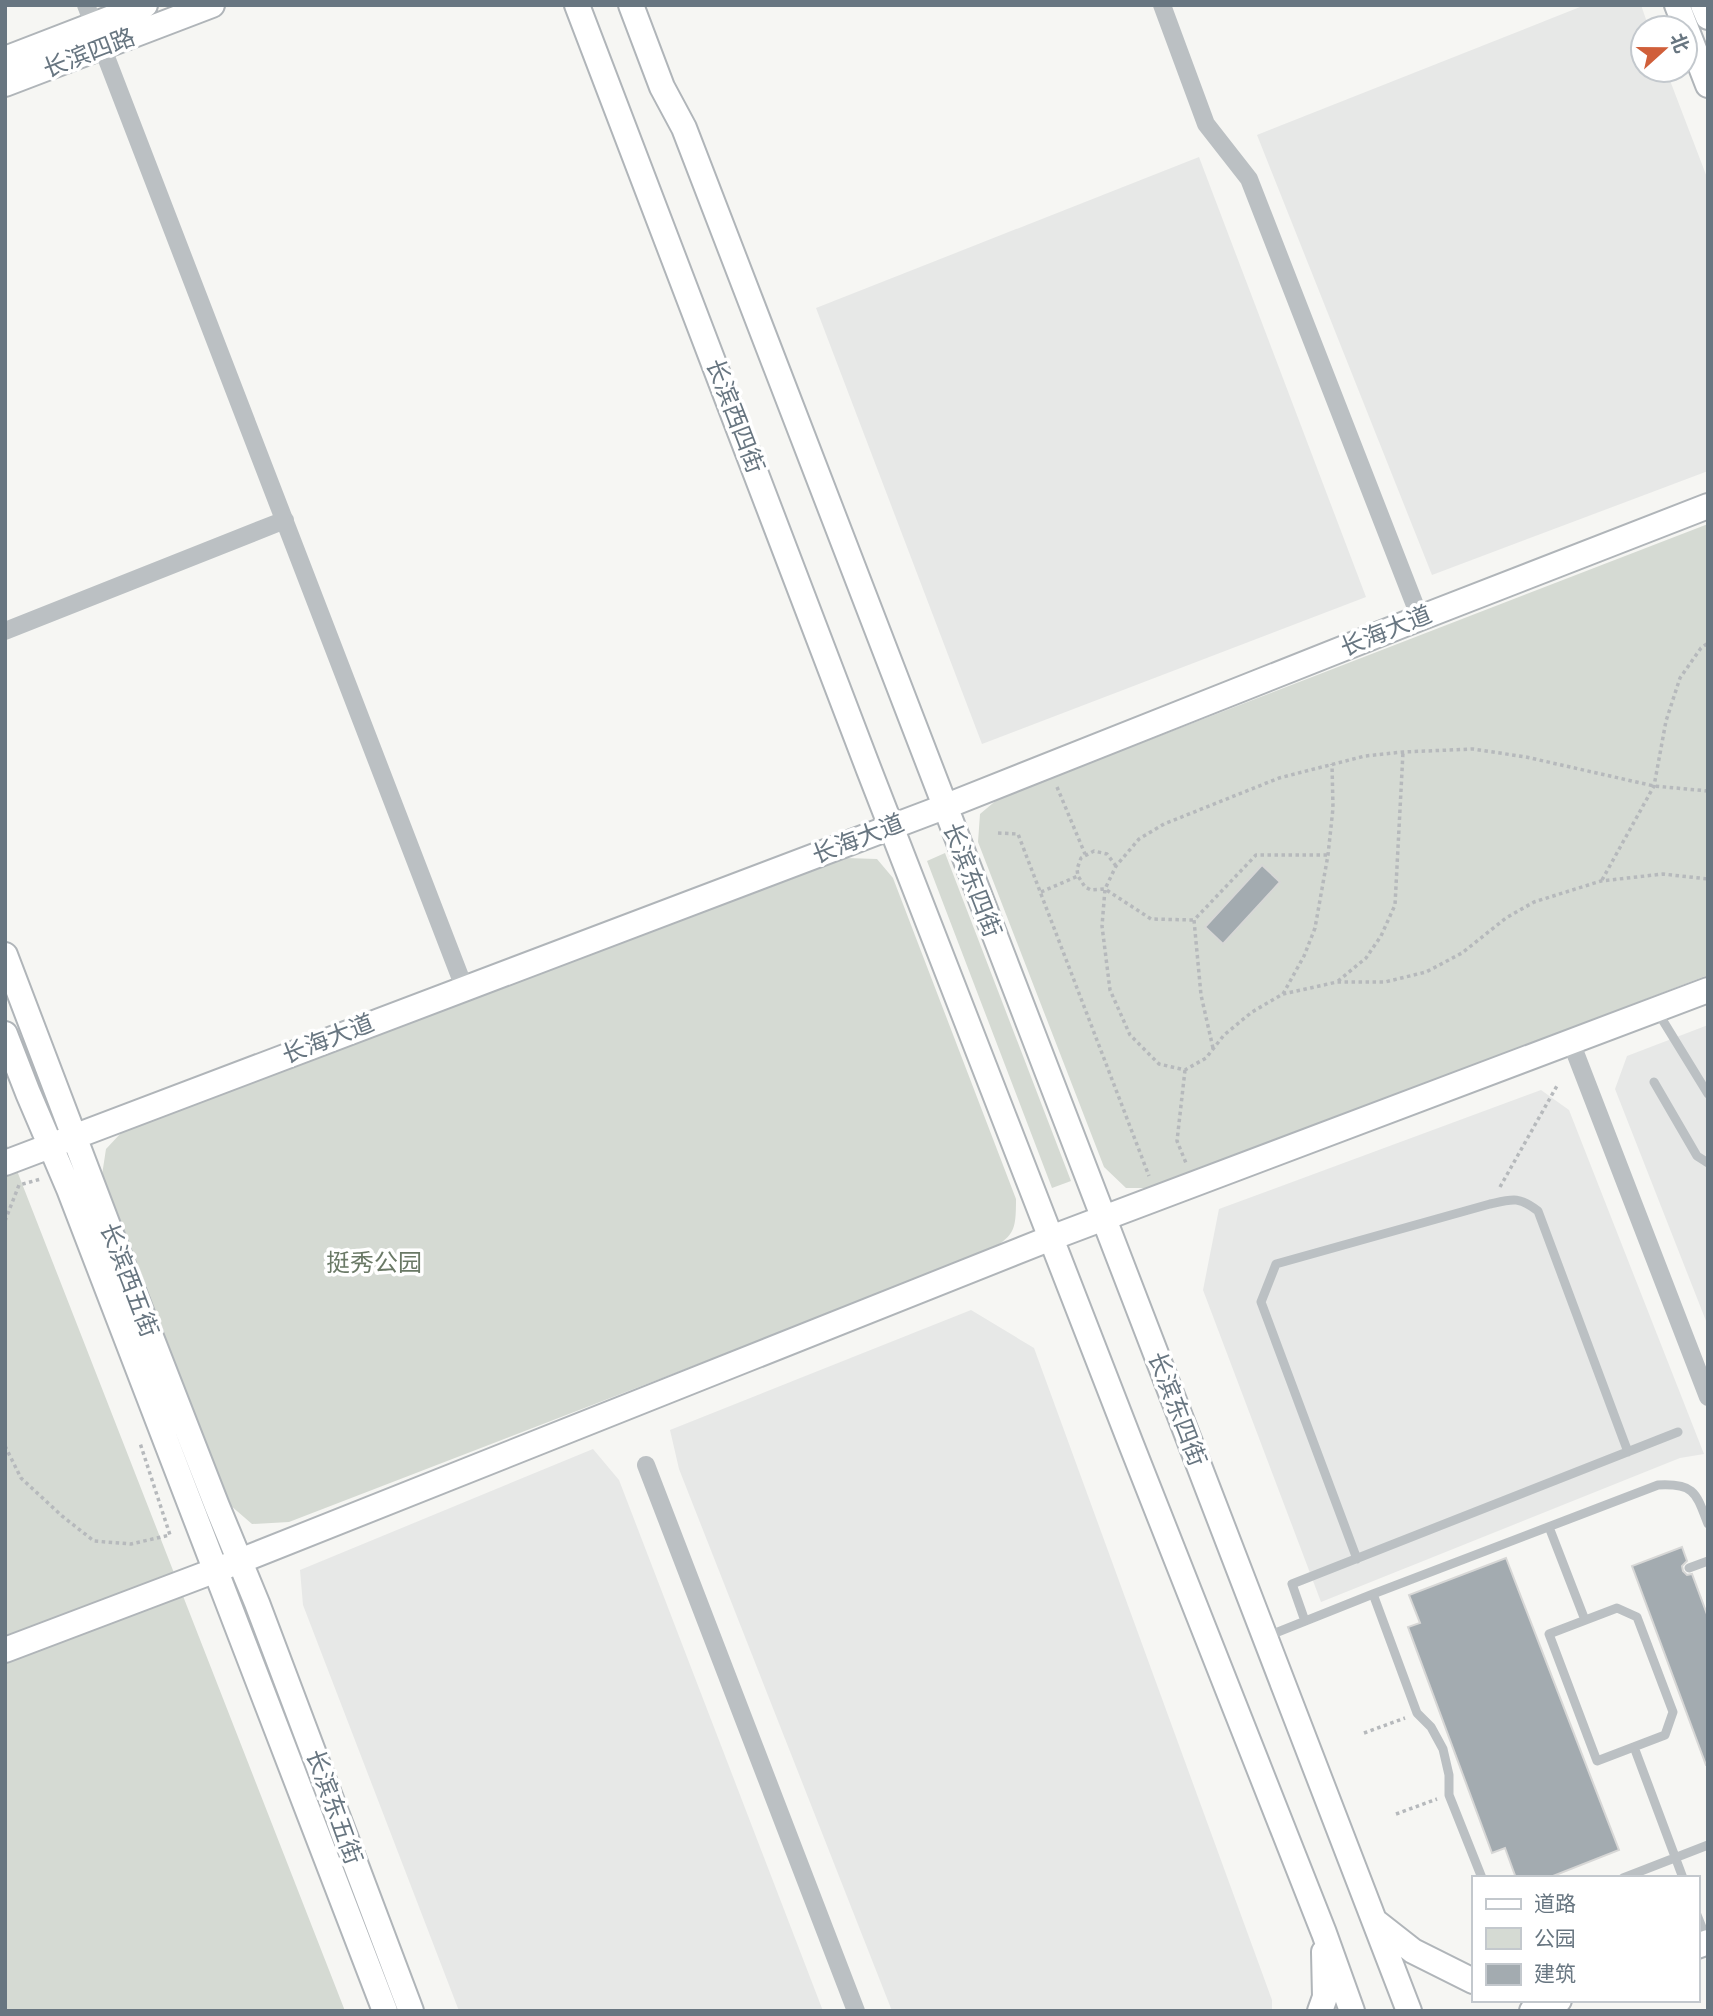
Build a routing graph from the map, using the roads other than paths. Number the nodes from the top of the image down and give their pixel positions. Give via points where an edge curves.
1 (145, 5) edge
2 (212, 5) edge
3 (578, 5) edge
4 (631, 5) edge
5 (1162, 5) edge
6 (1677, 5) edge
7 (1703, 5) edge
8 (90, 15) edge
9 (1708, 17) edge
10 (103, 48) junction
11 (5, 60) edge
12 (5, 84) edge
13 (1708, 85) edge
14 (1708, 506) edge
15 (285, 520) junction
16 (1420, 618) junction
17 (5, 631) edge
18 (944, 807) junction
19 (892, 827) junction
20 (5, 955) edge
21 (464, 987) junction
22 (1708, 990) edge
23 (1656, 1010) junction
24 (5, 1034) edge
25 (1571, 1042) junction
26 (1654, 1082) dead end
27 (1708, 1094) edge
28 (75, 1136) junction
29 (51, 1146) junction
30 (5, 1163) edge
31 (1708, 1163) edge
32 (1104, 1218) junction
33 (1051, 1238) junction
34 (1708, 1396) edge
35 (1678, 1432) dead end
36 (1628, 1452) junction
37 (646, 1465) dead end
38 (1708, 1524) edge
39 (1549, 1527) junction
40 (1357, 1559) junction
41 (240, 1561) junction
42 (1708, 1561) edge
43 (1689, 1568) dead end
44 (216, 1570) junction
45 (1373, 1594) junction
46 (257, 1603) joint
47 (232, 1613) joint
48 (1585, 1620) junction
49 (1306, 1621) junction
50 (1266, 1636) junction
51 (5, 1650) edge
52 (1634, 1747) junction
53 (1708, 1845) edge
54 (1676, 1858) junction
55 (1481, 1876) edge
56 (1628, 1876) edge
57 (1682, 1876) edge
58 (1374, 1920) junction
59 (1699, 1920) edge
60 (1324, 1933) junction
61 (1708, 1942) edge
62 (1472, 1980) edge
63 (1552, 2002) edge
64 (385, 2011) edge
65 (411, 2011) edge
66 (856, 2011) edge
67 (1320, 2011) edge
68 (1352, 2011) edge
69 (1409, 2011) edge
70 (1532, 2011) edge

1 - 8 main road, 长滨四路
2 - 10 main road, 长滨四路
3 - 19 main road, 长滨西四街
4 - 18 main road via 684,128
5 - 16 street via 1206,124 1249,179
6 - 13 main road
7 - 9 main road
8 - 10 street
8 - 11 main road, 长滨四路
10 - 12 main road, 长滨四路
10 - 15 street
14 - 16 main road, 长海大道
15 - 17 street
15 - 21 street
16 - 18 main road, 长海大道
18 - 19 main road, 长海大道
18 - 32 main road, 长滨东四街
19 - 21 main road, 长海大道
19 - 33 main road
20 - 28 main road, 长滨西五街
21 - 28 main road, 长海大道
22 - 23 main road
23 - 25 main road
23 - 27 lane
24 - 29 main road, 长滨西五街
25 - 32 main road
25 - 34 street
26 - 31 lane via 1697,1156
28 - 29 main road, 长海大道
28 - 41 main road, 长滨西五街
29 - 30 main road, 长海大道
29 - 44 main road, 长滨西五街
32 - 33 main road
32 - 50 main road, 长滨东四街
33 - 41 main road
33 - 60 main road
35 - 36 lane
36 - 40 lane
36 - 40 lane via 1538,1211 1528,1203 1514,1199 1490,1204 1276,1264 1261,1302
37 - 66 street
38 - 39 lane via 1698,1498 1689,1488 1675,1484 1658,1485
39 - 45 lane
39 - 48 lane
40 - 49 lane via 1292,1584
41 - 44 main road
41 - 46 main road, 长滨西五街
42 - 43 lane
44 - 47 main road, 长滨西五街
44 - 51 main road
45 - 49 lane
45 - 55 lane via 1417,1713 1443,1749 1449,1795
46 - 65 main road, 长滨东五街
47 - 64 main road, 长滨东五街
48 - 52 lane via 1549,1634 1597,1761
48 - 52 lane via 1617,1608 1637,1617 1673,1712 1665,1735
49 - 50 lane
50 - 58 main road, 长滨东四街
52 - 54 lane
53 - 54 lane
54 - 56 lane
54 - 57 lane
58 - 62 main road via 1413,1951
58 - 69 main road, 长滨东四街
59 - 61 lane
60 - 67 main road via 1325,1997
60 - 68 main road
63 - 70 main road

